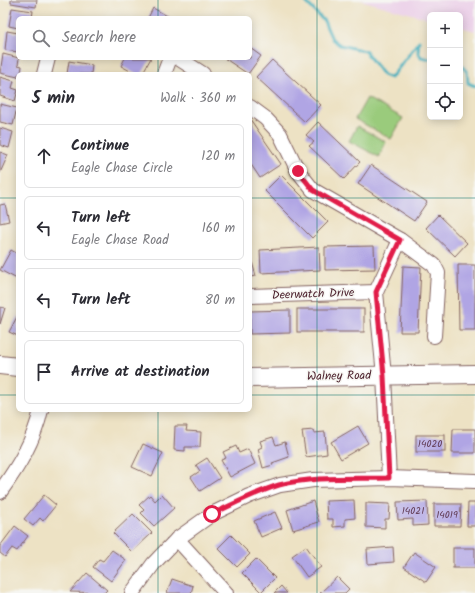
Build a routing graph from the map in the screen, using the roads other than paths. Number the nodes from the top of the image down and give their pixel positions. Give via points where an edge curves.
1 (48, 60) edge
2 (169, 60) edge
3 (181, 60) edge
4 (44, 72) edge
5 (165, 72) edge
6 (200, 72) edge
7 (252, 108) edge
8 (400, 240) junction
9 (376, 292) junction
10 (252, 296) edge
11 (434, 336) dead end
12 (0, 365) edge
13 (16, 367) edge
14 (475, 374) edge
15 (384, 376) junction
16 (252, 378) edge
17 (40, 412) edge
18 (389, 478) junction
19 (475, 481) edge
20 (0, 492) edge
21 (177, 539) junction
22 (132, 593) edge
23 (226, 593) edge

1 - 4 street
2 - 5 street
3 - 6 street
7 - 8 street via 280,134 298,171 313,190
8 - 9 street
8 - 11 street via 434,265 438,273
9 - 10 street, Deerwatch Drive
9 - 15 street
12 - 13 main road
14 - 15 main road, Walney Road
15 - 16 main road, Walney Road
15 - 18 street
17 - 20 street via 24,456
18 - 19 street
18 - 21 street via 313,480 280,485 249,496 212,514
21 - 22 street via 154,563
21 - 23 street

